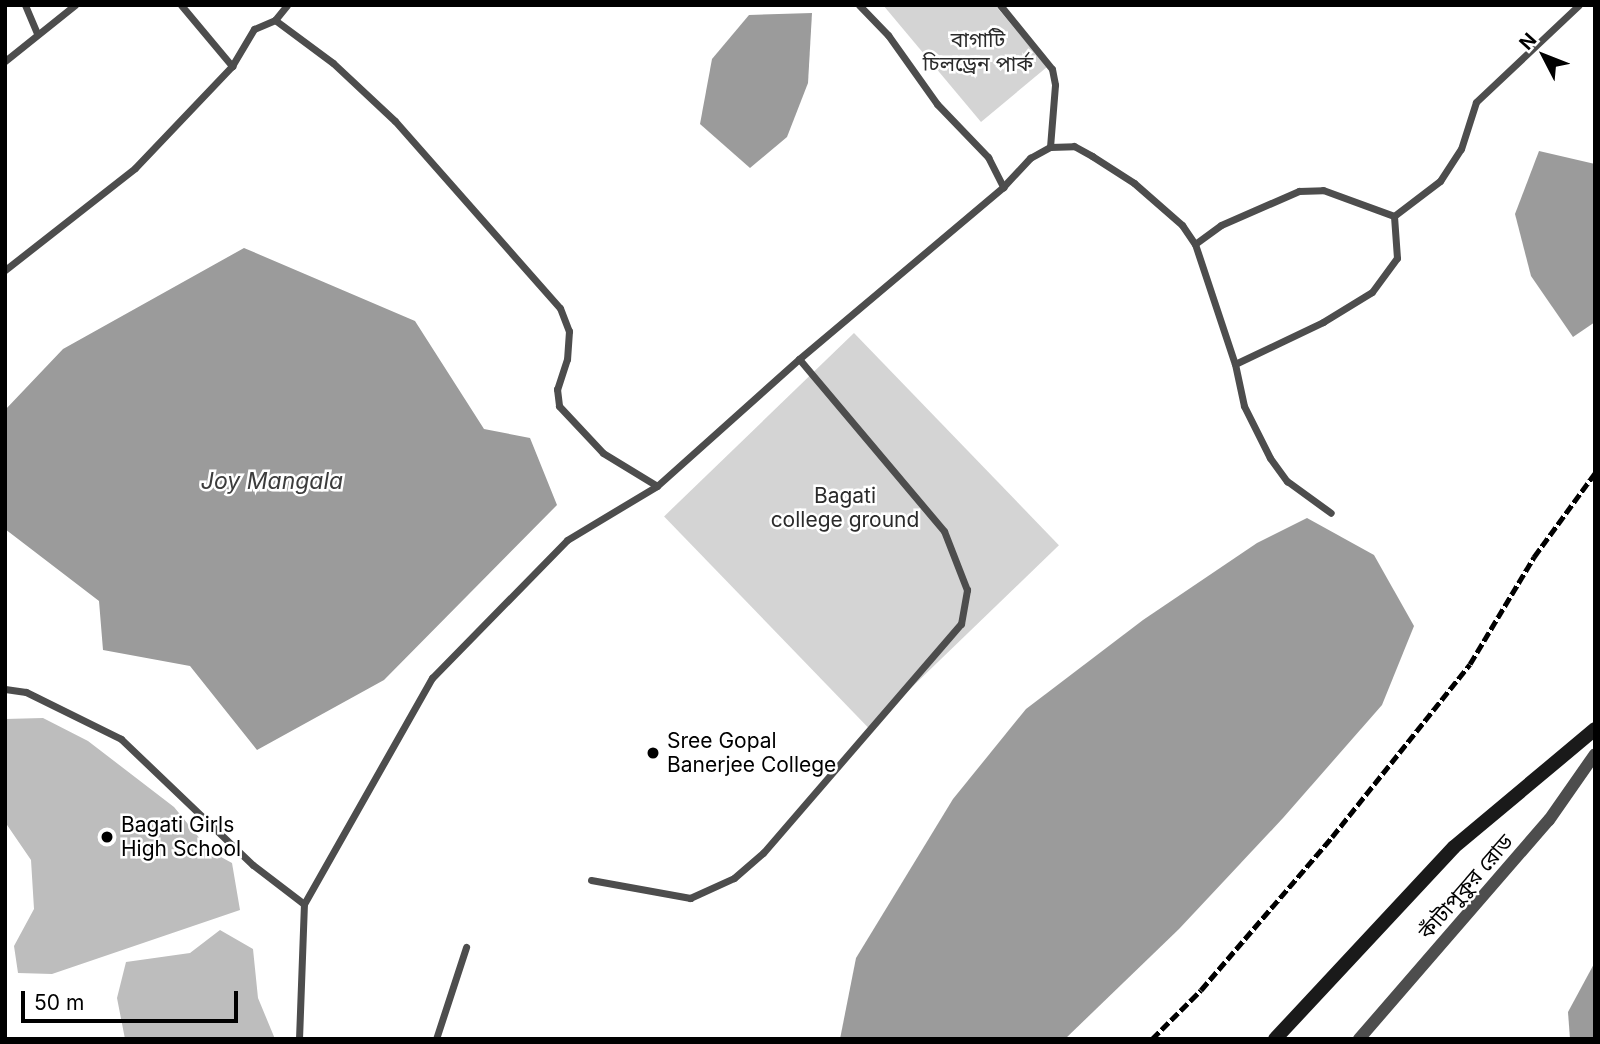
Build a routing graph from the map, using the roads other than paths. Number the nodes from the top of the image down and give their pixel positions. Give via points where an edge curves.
1 (25, 5) edge
2 (75, 5) edge
3 (181, 5) edge
4 (287, 5) edge
5 (859, 5) edge
6 (1000, 5) edge
7 (1578, 5) edge
8 (275, 20) junction
9 (37, 33) junction
10 (5, 61) edge
11 (232, 66) junction
12 (1050, 147) junction
13 (1003, 187) junction
14 (1394, 216) junction
15 (1195, 244) junction
16 (5, 270) edge
17 (799, 359) junction
18 (1235, 364) junction
19 (657, 485) junction
20 (1331, 513) dead end
21 (5, 689) edge
22 (1595, 729) edge
23 (1595, 754) edge
24 (591, 880) dead end
25 (304, 904) junction
26 (466, 947) dead end
27 (299, 1039) edge
28 (436, 1039) edge
29 (1275, 1039) edge
30 (1359, 1039) edge

1 - 9 street
2 - 9 street
3 - 11 street
4 - 8 street
5 - 13 street via 888,34 937,104 988,157
6 - 12 street via 1052,69
7 - 14 street via 1476,102 1461,149 1440,181
8 - 11 street via 254,29
8 - 19 street via 294,30 395,121 560,308 569,331 567,359 557,389 559,406 603,453
9 - 10 street
11 - 16 street via 135,168
12 - 13 street via 1030,158
12 - 15 street via 1074,146 1134,183 1182,225
13 - 17 street
14 - 15 street via 1323,190 1299,191 1221,225
14 - 18 street via 1397,258 1372,292 1323,322
15 - 18 street
17 - 19 street
17 - 24 street via 944,531 967,590 961,624 762,853 734,878 690,898
18 - 20 street via 1244,406 1270,458 1287,481
19 - 25 street via 566,540 432,678
21 - 25 street via 26,692 121,739 253,865
22 - 29 main road via 1454,847
23 - 30 street, কাঁটাপুকুর রোড via 1549,820
25 - 27 street
26 - 28 street

